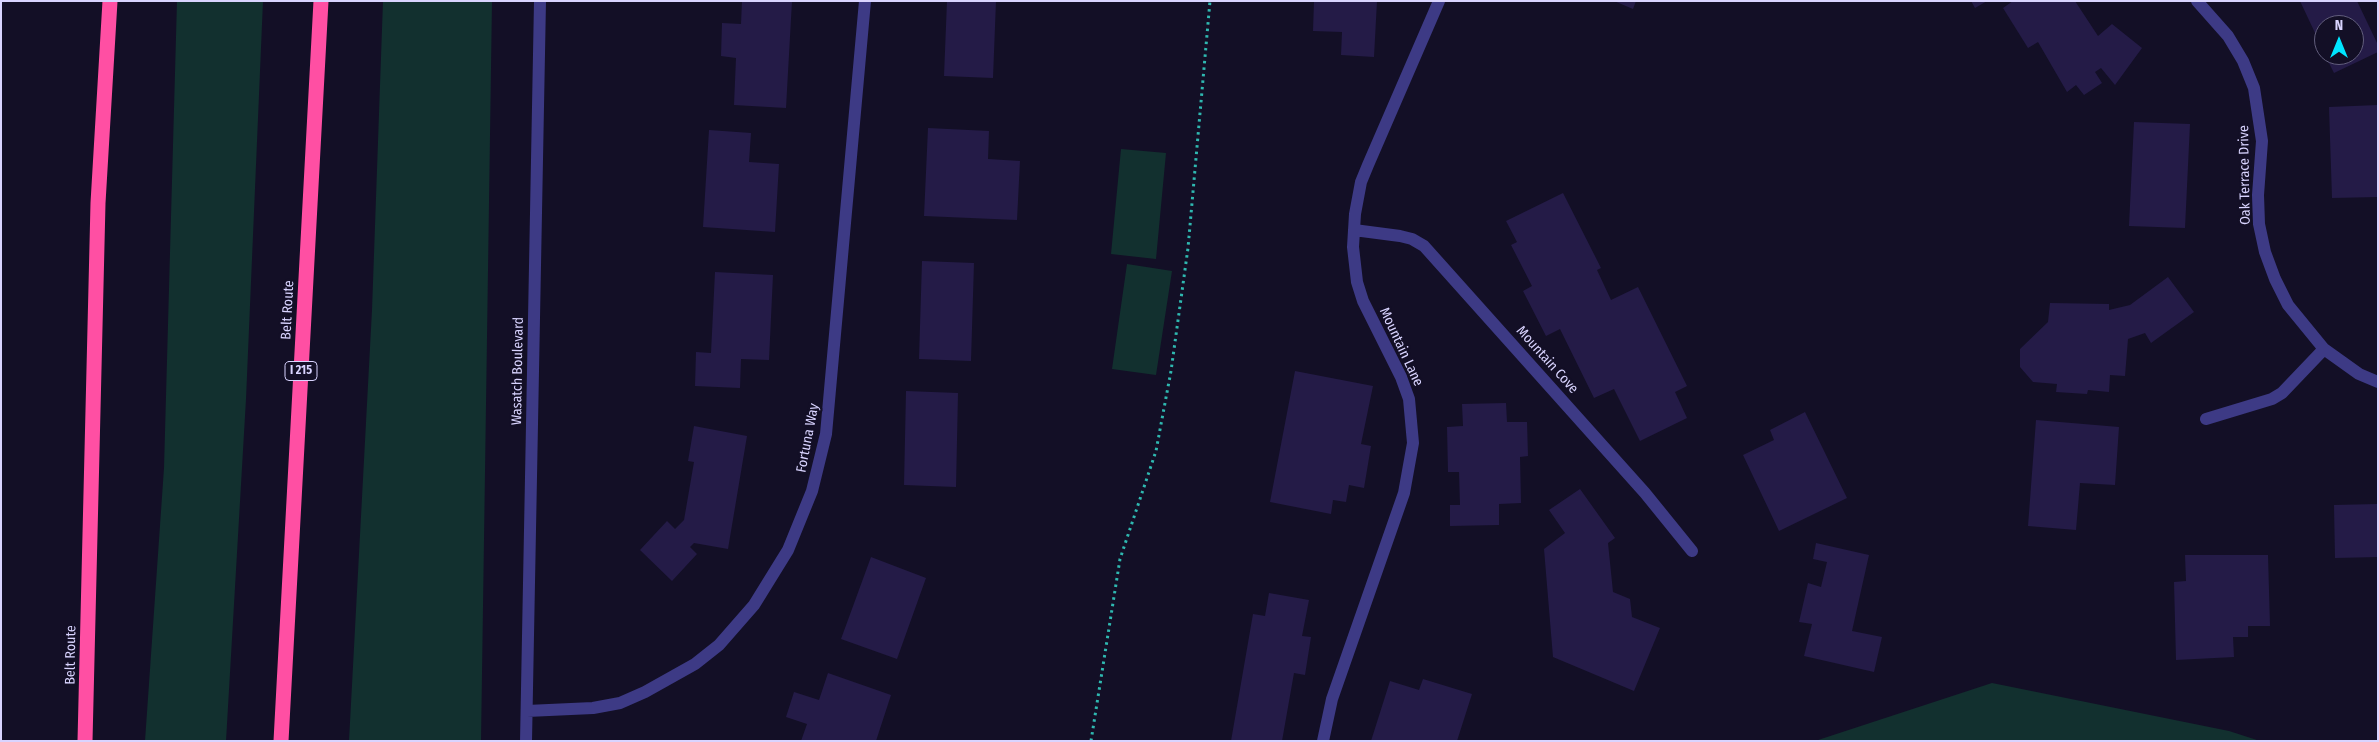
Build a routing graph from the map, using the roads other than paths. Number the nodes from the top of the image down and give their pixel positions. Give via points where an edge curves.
1 (110, 1) edge
2 (321, 1) edge
3 (540, 1) edge
4 (865, 1) edge
5 (1439, 1) edge
6 (2197, 1) edge
7 (1354, 230) junction
8 (2324, 349) junction
9 (2378, 382) edge
10 (2206, 419) dead end
11 (1692, 551) dead end
12 (527, 711) junction
13 (85, 741) edge
14 (281, 741) edge
15 (526, 741) edge
16 (1323, 741) edge

1 - 13 highway, Belt Route via 98,203
2 - 14 highway, Belt Route / I 215
3 - 12 street, Wasatch Boulevard
4 - 12 street, Fortuna Way via 826,434 812,490 788,550 754,605 719,645 695,664 620,703 593,708
5 - 7 street, Mountain Lane via 1361,182
6 - 8 street, Oak Terrace Drive via 2228,36 2254,88 2262,141 2258,195 2265,252 2288,305
7 - 11 street, Mountain Cove via 1400,236 1424,246 1645,493
7 - 16 street, Mountain Lane via 1357,282 1409,399 1413,443 1404,493 1332,699
8 - 9 street, Oak Terrace Drive via 2359,374
8 - 10 street via 2277,396
12 - 15 street, Wasatch Boulevard

